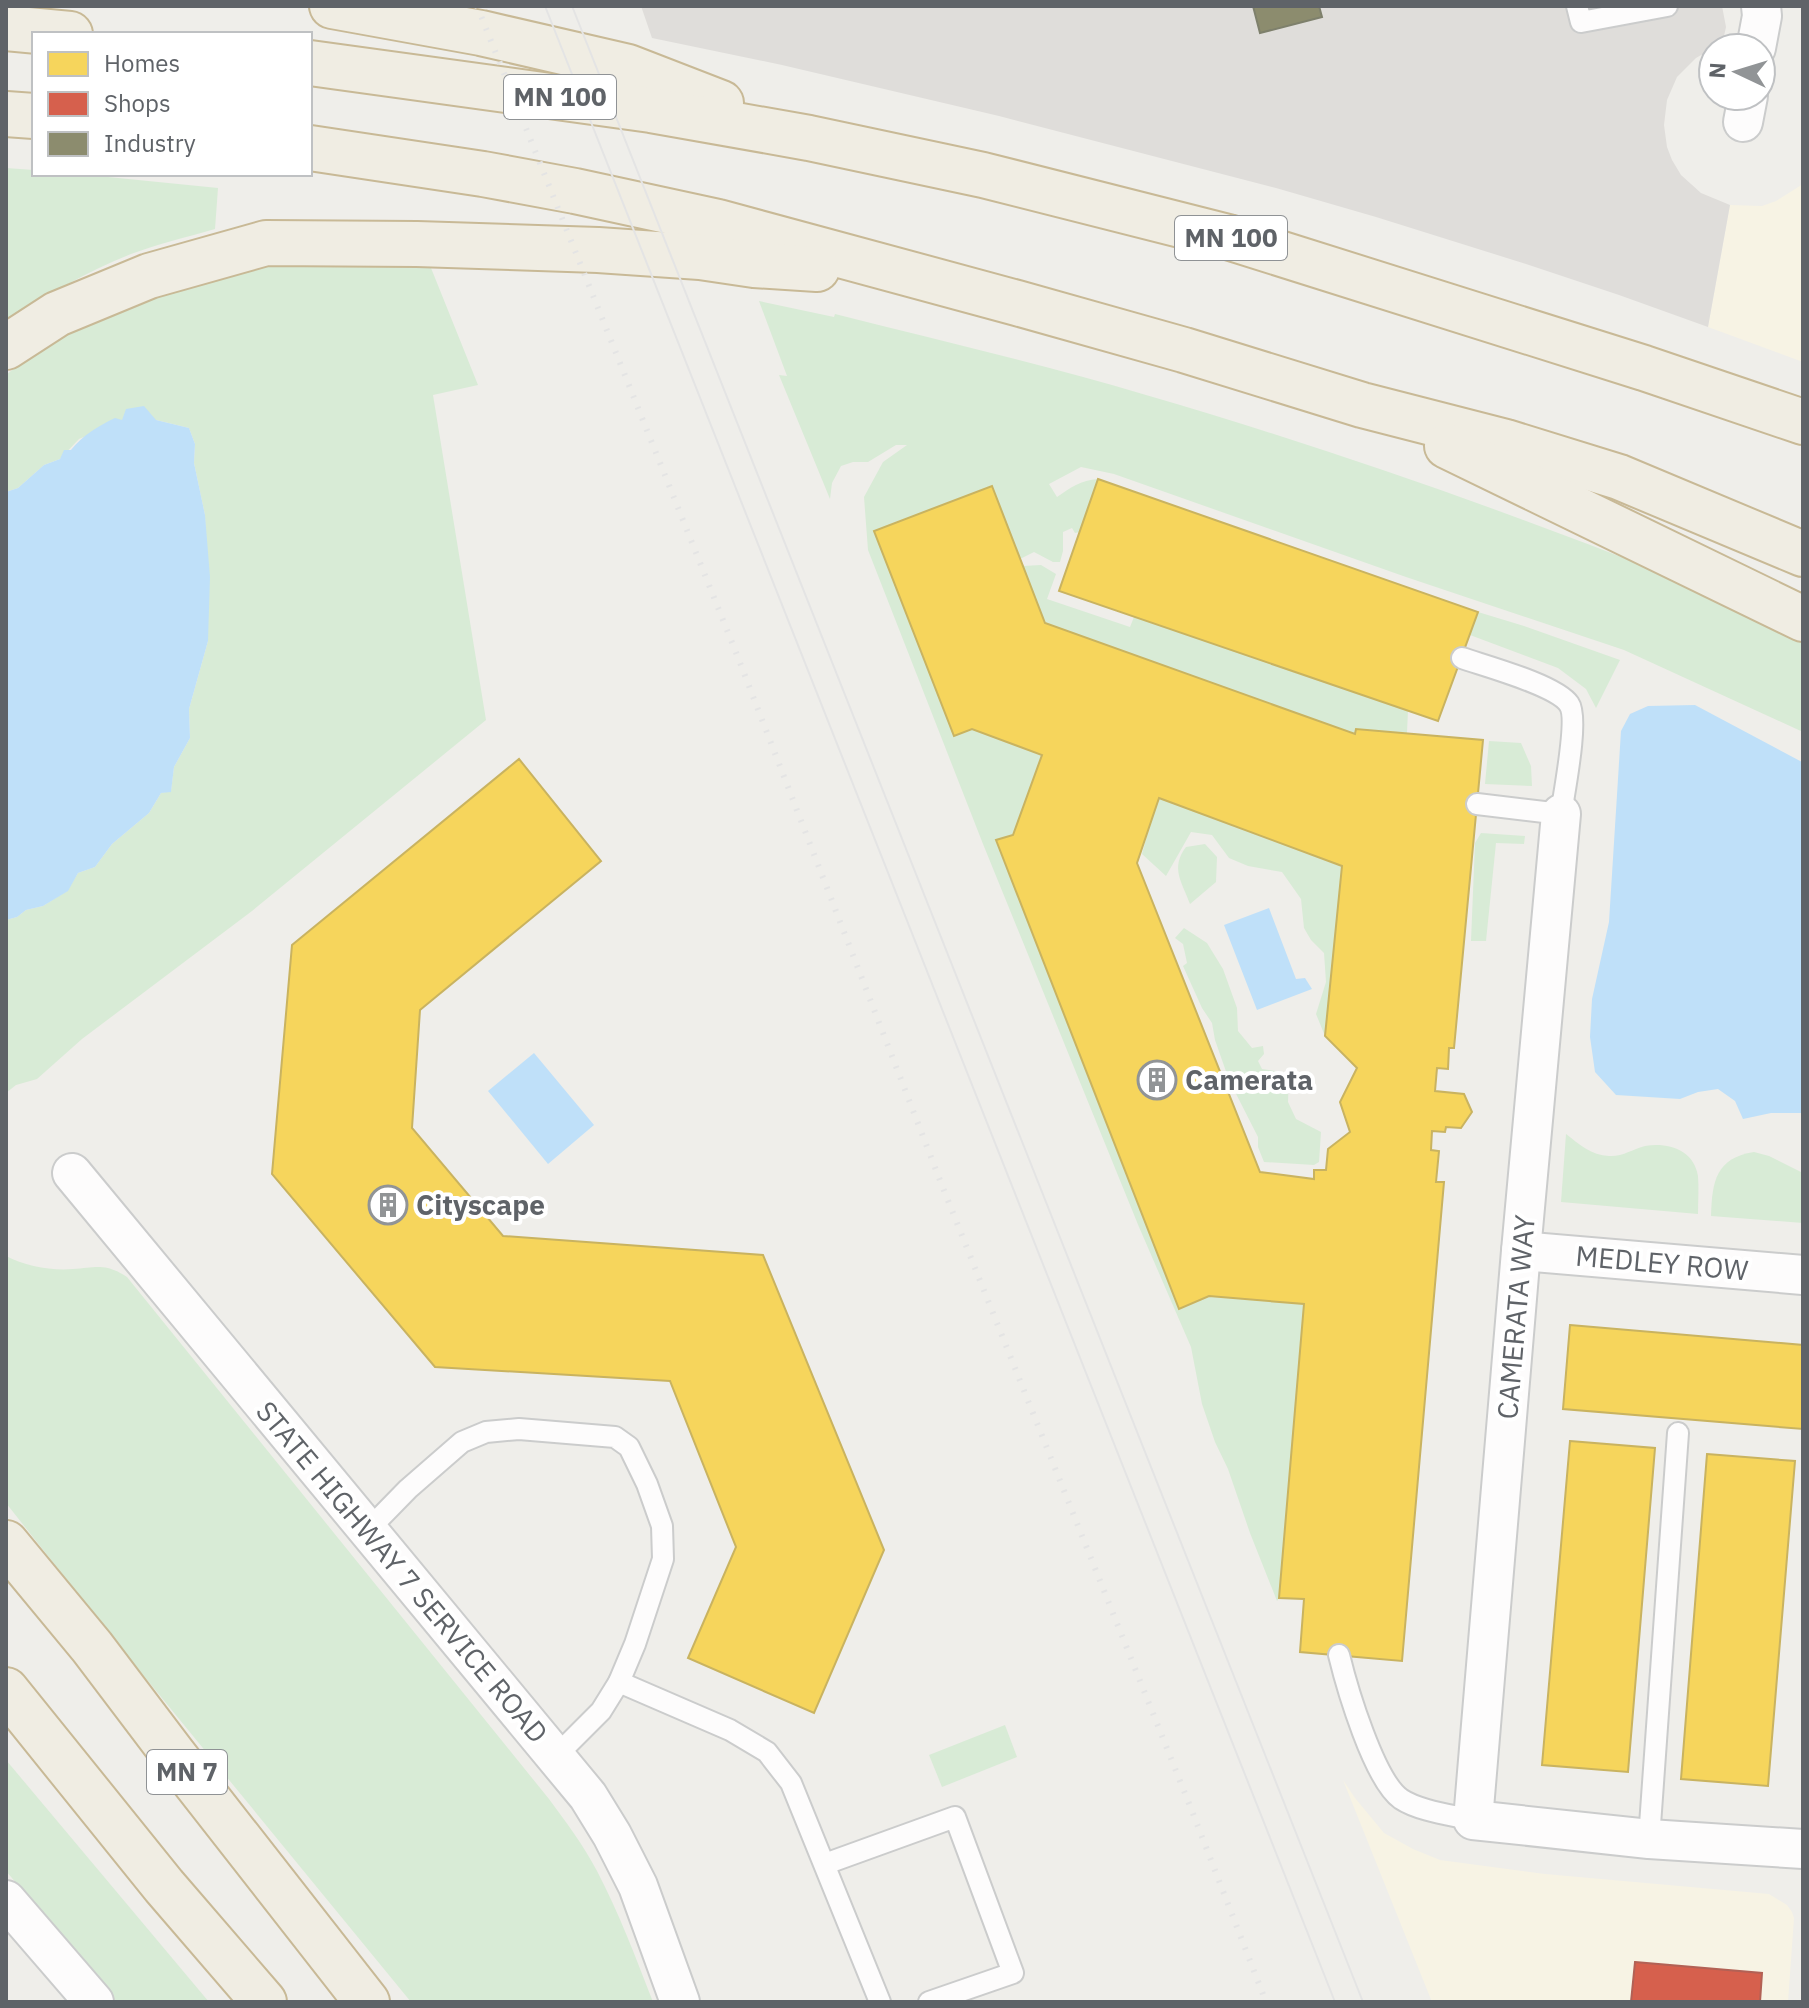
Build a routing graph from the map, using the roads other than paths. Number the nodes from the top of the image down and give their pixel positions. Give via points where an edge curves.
1 (332, 6) edge
2 (1577, 6) edge
3 (1667, 6) edge
4 (1761, 6) edge
5 (6, 28) edge
6 (49, 32) edge
7 (1759, 32) edge
8 (312, 63) edge
9 (6, 114) edge
10 (32, 116) edge
11 (809, 138) junction
12 (312, 148) edge
13 (916, 276) junction
14 (6, 347) edge
15 (1644, 368) junction
16 (1362, 405) junction
17 (1803, 422) edge
18 (1803, 438) edge
19 (1803, 554) edge
20 (1803, 619) edge
21 (1462, 658) dead end
22 (1477, 804) dead end
23 (1561, 814) junction
24 (72, 1173) dead end
25 (1521, 1251) junction
26 (1803, 1275) edge
27 (1678, 1433) dead end
28 (368, 1530) junction
29 (6, 1543) edge
30 (1339, 1655) dead end
31 (619, 1682) junction
32 (6, 1690) edge
33 (555, 1757) junction
34 (1473, 1820) junction
35 (1649, 1839) junction
36 (1803, 1849) edge
37 (825, 1864) junction
38 (7, 1903) edge
39 (94, 2002) edge
40 (264, 2002) edge
41 (367, 2002) edge
42 (680, 2002) edge
43 (880, 2002) edge
44 (929, 2002) edge

1 - 11 highway via 628,67
2 - 3 lane via 1581,22
4 - 7 street
5 - 6 highway
8 - 11 highway, MN 100 via 651,110
9 - 10 highway
11 - 15 highway, MN 100 via 983,175 1228,237
12 - 13 highway via 604,197
13 - 14 highway via 598,250 266,243 149,276 57,314
13 - 16 highway
15 - 17 highway
15 - 18 highway, MN 100
16 - 19 highway via 1619,477
16 - 20 highway
21 - 23 lane via 1543,685 1569,703 1574,719
22 - 23 lane
23 - 25 street, CAMERATA WAY
24 - 28 street, STATE HIGHWAY 7 SERVICE ROAD
25 - 26 street, MEDLEY ROW
25 - 34 street, CAMERATA WAY
27 - 35 lane
28 - 31 lane via 462,1442 486,1432 519,1429 615,1437 629,1447 647,1484 662,1526 663,1559
28 - 33 street, STATE HIGHWAY 7 SERVICE ROAD
29 - 41 highway, MN 7
30 - 34 lane via 1347,1690 1383,1779 1401,1798
31 - 33 lane via 601,1711
31 - 37 lane via 730,1730 767,1752 791,1783
32 - 40 highway
33 - 42 street, STATE HIGHWAY 7 SERVICE ROAD via 612,1835 638,1886
34 - 35 street
35 - 36 street
37 - 43 lane
37 - 44 lane via 955,1817 1013,1973
38 - 39 street

